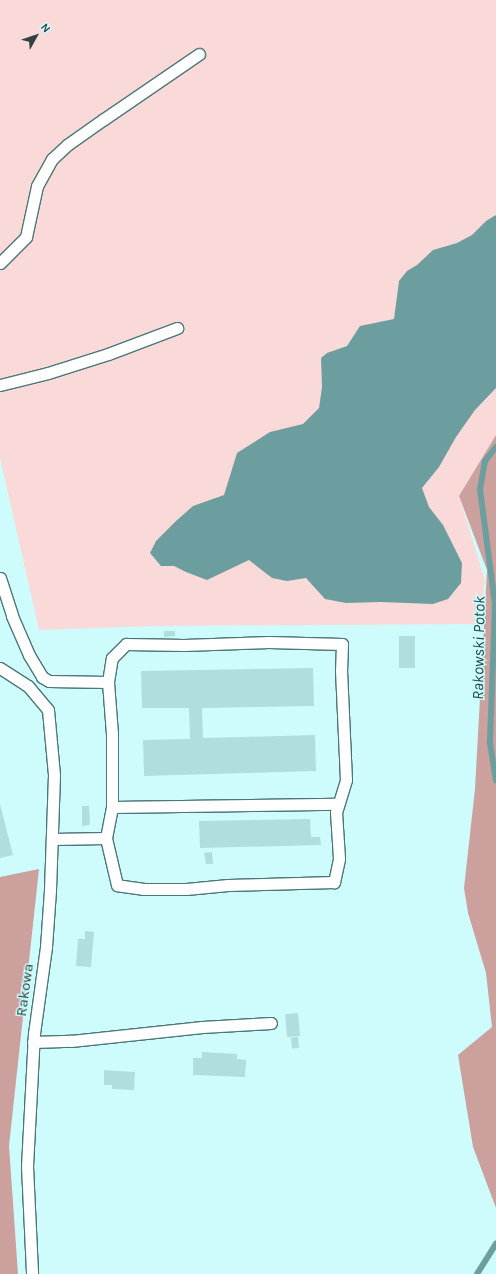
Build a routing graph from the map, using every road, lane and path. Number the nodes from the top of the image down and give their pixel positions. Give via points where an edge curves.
1 (199, 54) dead end
2 (0, 263) edge
3 (177, 328) dead end
4 (0, 385) edge
5 (0, 578) edge
6 (0, 668) edge
7 (108, 682) junction
8 (338, 804) junction
9 (112, 807) junction
10 (106, 838) junction
11 (52, 839) junction
12 (272, 1023) dead end
13 (33, 1042) junction
14 (32, 1274) edge

1 - 2 lane via 67,145 52,160 37,186 26,237
3 - 4 lane via 63,368
5 - 7 lane via 12,616 42,677 49,681
6 - 11 lane, Rakowa via 28,686 48,710 54,774
7 - 8 lane via 112,658 126,644 342,644 346,780
7 - 9 lane via 112,734
8 - 9 lane
8 - 10 lane via 336,812 339,859 334,882 179,889 144,889 117,885
9 - 10 lane
10 - 11 lane
11 - 13 lane, Rakowa via 46,947
12 - 13 lane via 202,1027 71,1041
13 - 14 lane, Rakowa via 27,1166

